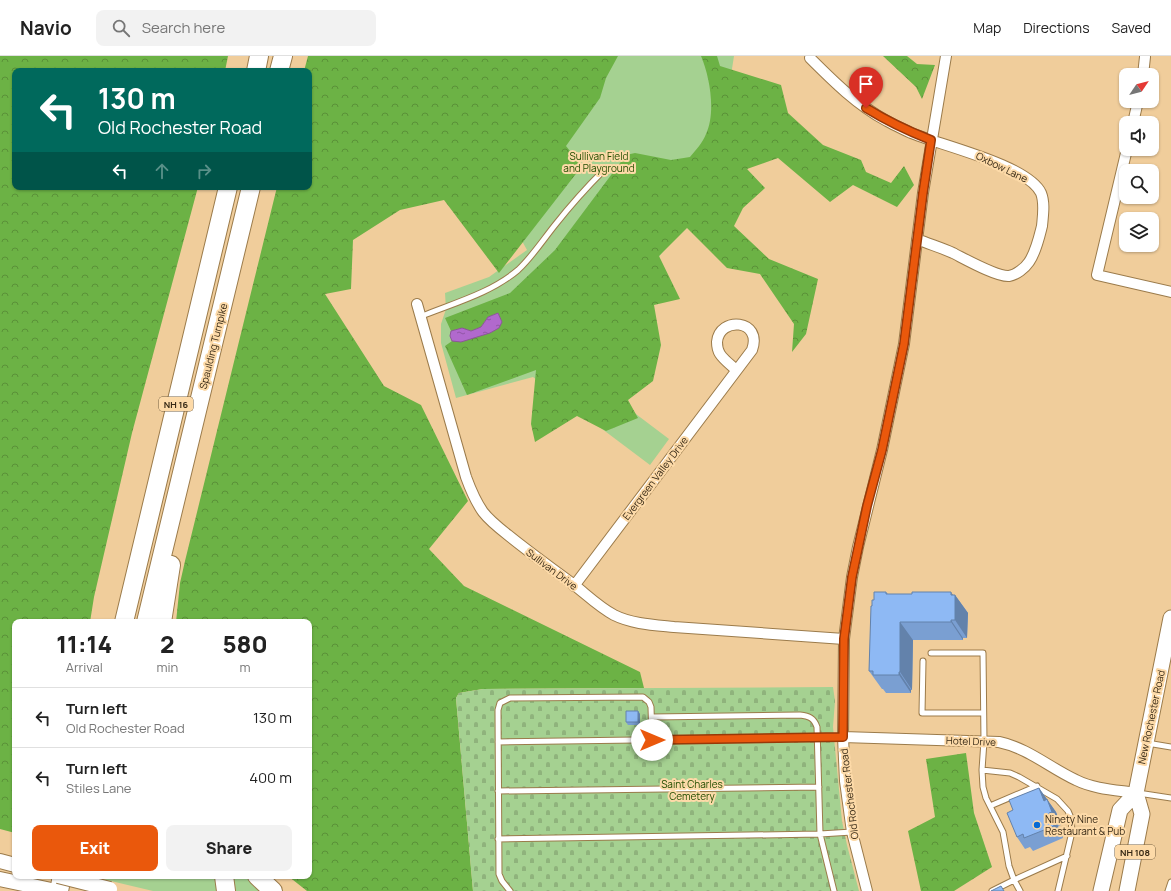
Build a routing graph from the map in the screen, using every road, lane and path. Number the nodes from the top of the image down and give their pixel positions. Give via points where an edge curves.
1 (259, 56) edge
2 (283, 56) edge
3 (946, 56) edge
4 (1144, 56) edge
5 (810, 58) dead end
6 (257, 68) edge
7 (280, 68) edge
8 (1143, 68) edge
9 (931, 140) junction
10 (1125, 156) edge
11 (604, 170) dead end
12 (227, 190) edge
13 (250, 190) edge
14 (917, 239) junction
15 (1171, 292) edge
16 (417, 304) dead end
17 (422, 316) junction
18 (736, 370) junction
19 (176, 500) junction
20 (574, 586) junction
21 (1171, 618) edge
22 (125, 619) edge
23 (147, 619) edge
24 (162, 619) edge
25 (844, 639) junction
26 (931, 653) dead end
27 (923, 661) dead end
28 (982, 713) junction
29 (652, 717) junction
30 (843, 737) junction
31 (818, 738) junction
32 (652, 740) junction
33 (984, 741) junction
34 (498, 742) junction
35 (1146, 743) junction
36 (1171, 747) edge
37 (982, 770) junction
38 (1037, 786) junction
39 (819, 787) junction
40 (498, 791) junction
41 (1136, 793) junction
42 (1171, 798) edge
43 (990, 806) junction
44 (852, 832) junction
45 (820, 834) junction
46 (498, 839) junction
47 (1067, 856) junction
48 (0, 861) edge
49 (12, 864) edge
50 (0, 878) edge
51 (61, 879) edge
52 (70, 879) edge
53 (83, 879) edge
54 (224, 879) edge
55 (260, 879) edge
56 (1014, 880) junction
57 (1171, 882) edge
58 (114, 890) edge
59 (1169, 890) edge
60 (57, 891) edge
61 (80, 891) edge
62 (226, 891) edge
63 (274, 891) edge
64 (510, 891) edge
65 (834, 891) edge
66 (867, 891) edge
67 (992, 891) edge
68 (1020, 891) edge
69 (1058, 891) edge
70 (1101, 891) edge
71 (1127, 891) edge

1 - 6 highway
2 - 7 highway
3 - 9 street, Old Rochester Road
4 - 8 street
5 - 9 street, Oxbow Lane via 866,108 886,121
9 - 14 street, Old Rochester Road
9 - 14 street, Oxbow Lane via 979,155 1033,183 1041,193 1043,217 1035,253 1021,271 1009,276
10 - 15 street via 1097,275
11 - 17 lane via 518,270 488,289
12 - 22 highway, NH 16
13 - 19 highway, Spaulding Turnpike / NH 16
14 - 25 street, Old Rochester Road via 904,344 858,547
16 - 17 street, Sullivan Drive
17 - 20 street, Sullivan Drive via 466,477 482,511 518,543
18 - 18 street, Evergreen Valley Drive via 752,350 755,339 749,328 736,324 724,328 717,340 719,353
18 - 20 street, Evergreen Valley Drive
19 - 23 highway, Spaulding Turnpike / NH 16
19 - 24 highway via 175,537
20 - 25 street, Sullivan Drive via 614,615 650,625
21 - 35 main road, New Rochester Road / NH 108
25 - 30 street, Old Rochester Road
26 - 28 lane via 983,653
27 - 28 lane via 922,713
28 - 33 lane
29 - 31 lane via 808,716 815,720
29 - 32 lane
29 - 34 lane via 649,702 643,697 510,698 500,702
30 - 31 lane
30 - 33 street, Hotel Drive
30 - 44 street, Old Rochester Road via 845,781
31 - 32 lane
31 - 39 lane
32 - 34 lane
33 - 37 lane
33 - 41 street, Hotel Drive via 1018,747 1076,781
34 - 40 lane
35 - 36 lane
35 - 41 main road, New Rochester Road / NH 108
37 - 38 lane via 1010,772
37 - 43 lane via 983,787
38 - 43 lane
38 - 47 lane via 1063,804 1071,818 1072,832
39 - 40 lane
39 - 45 lane
40 - 46 lane
41 - 42 lane
41 - 70 main road, NH 108 via 1120,810
41 - 71 main road, New Rochester Road / NH 108 via 1142,814
43 - 56 lane via 1003,832
44 - 45 lane
44 - 66 street, Old Rochester Road
45 - 46 lane
45 - 65 lane
46 - 64 lane via 499,874
47 - 56 lane
47 - 69 lane
48 - 49 main road
50 - 60 main road
51 - 60 highway
52 - 58 main road, bridge
53 - 61 highway
54 - 62 highway
55 - 63 highway
56 - 67 lane
56 - 68 lane
57 - 59 lane

